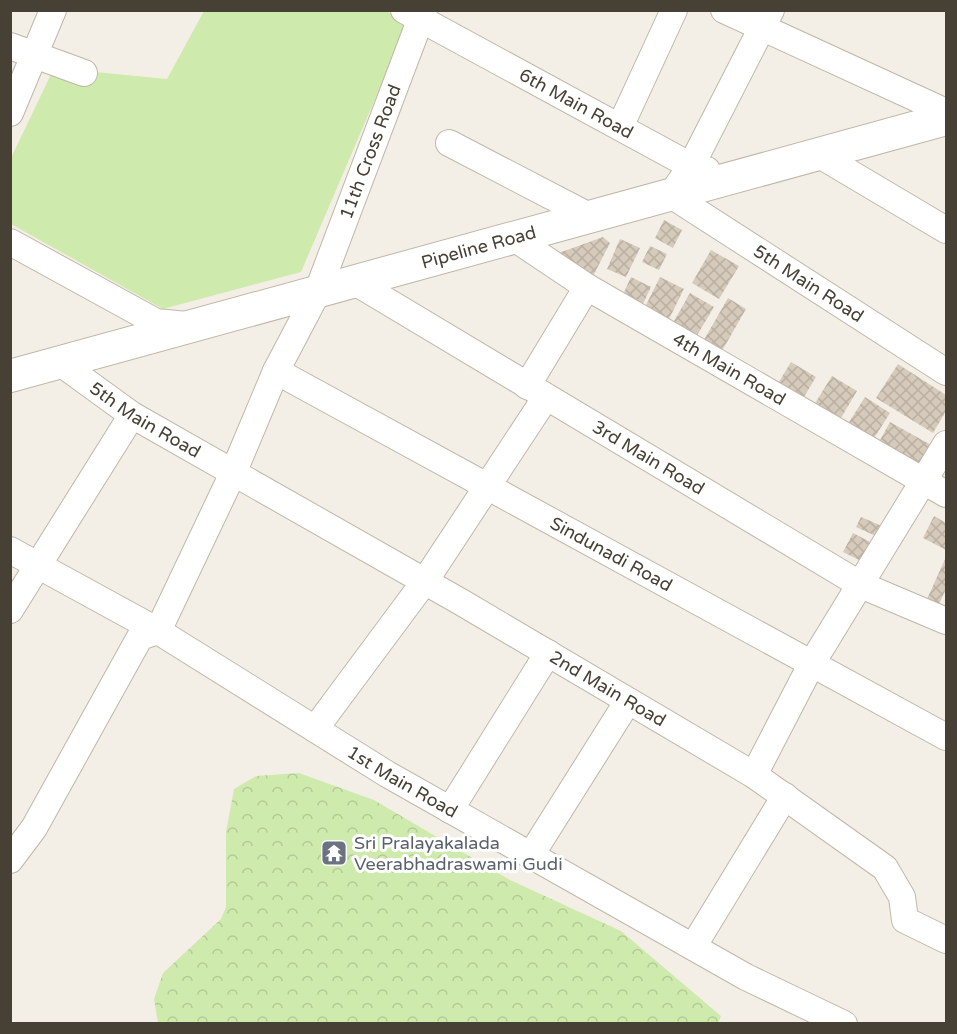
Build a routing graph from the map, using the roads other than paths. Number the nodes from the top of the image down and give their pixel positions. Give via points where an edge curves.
1 (53, 10) edge
2 (674, 10) edge
3 (724, 10) edge
4 (416, 14) edge
5 (766, 19) edge
6 (10, 46) edge
7 (34, 55) junction
8 (84, 73) dead end
9 (946, 112) edge
10 (10, 113) edge
11 (946, 119) edge
12 (620, 127) junction
13 (448, 143) dead end
14 (818, 154) junction
15 (691, 166) junction
16 (736, 177) junction
17 (670, 195) junction
18 (591, 217) junction
19 (946, 230) edge
20 (514, 238) junction
21 (10, 242) edge
22 (355, 282) junction
23 (587, 287) junction
24 (317, 292) junction
25 (192, 325) junction
26 (59, 362) junction
27 (276, 371) junction
28 (946, 372) edge
29 (13, 374) edge
30 (536, 391) junction
31 (132, 415) junction
32 (946, 444) edge
33 (234, 471) junction
34 (922, 481) junction
35 (487, 486) junction
36 (946, 494) edge
37 (10, 550) edge
38 (36, 565) junction
39 (425, 581) junction
40 (861, 585) junction
41 (10, 610) edge
42 (946, 621) edge
43 (158, 631) junction
44 (548, 653) junction
45 (812, 663) junction
46 (628, 701) junction
47 (315, 729) junction
48 (946, 737) edge
49 (754, 775) junction
50 (785, 796) junction
51 (450, 810) junction
52 (531, 855) junction
53 (10, 860) edge
54 (946, 940) edge
55 (693, 947) junction
56 (844, 1023) edge

1 - 7 street
2 - 12 street
3 - 5 street
4 - 12 street, 6th Main Road
4 - 24 street, 11th Cross Road
5 - 9 street
5 - 15 street
6 - 7 street
7 - 8 street
7 - 10 street
11 - 14 street, Pipeline Road
12 - 15 street, 6th Main Road
13 - 18 street
14 - 16 street, Pipeline Road
14 - 19 street
15 - 16 street, 6th Main Road
15 - 17 street
16 - 17 street, Pipeline Road
17 - 18 street, Pipeline Road
17 - 28 street, 5th Main Road
18 - 20 street, Pipeline Road
20 - 22 street, Pipeline Road
20 - 23 street, 4th Main Road
21 - 25 street via 156,322
22 - 24 street, Pipeline Road
22 - 30 street, 3rd Main Road
23 - 30 street
23 - 34 street, 4th Main Road
24 - 25 street, Pipeline Road
24 - 27 street, 11th Cross Road
25 - 26 street, Pipeline Road
26 - 29 street, Pipeline Road
26 - 31 street, 5th Main Road
27 - 33 street, 11th Cross Road
27 - 35 street, Sindunadi Road
30 - 35 street
30 - 40 street, 3rd Main Road
31 - 33 street, 5th Main Road
31 - 38 street
32 - 34 street
33 - 39 street, 2nd Main Road
33 - 43 street, 11th Cross Road
34 - 36 street, 4th Main Road
34 - 40 street
35 - 39 street
35 - 45 street, Sindunadi Road
37 - 38 street
38 - 41 street
38 - 43 street
39 - 44 street, 2nd Main Road
39 - 47 street
40 - 42 street, 3rd Main Road
40 - 45 street
43 - 47 street, 1st Main Road
43 - 53 street via 141,638 34,828
44 - 46 street, 2nd Main Road
44 - 51 street
45 - 48 street, Sindunadi Road
45 - 49 street
46 - 49 street, 2nd Main Road
46 - 52 street
47 - 51 street, 1st Main Road
49 - 50 street, 2nd Main Road
50 - 54 street, 2nd Main Road via 885,868 902,897 905,920
50 - 55 street
51 - 52 street, 1st Main Road
52 - 55 street, 1st Main Road
55 - 56 street, 1st Main Road

